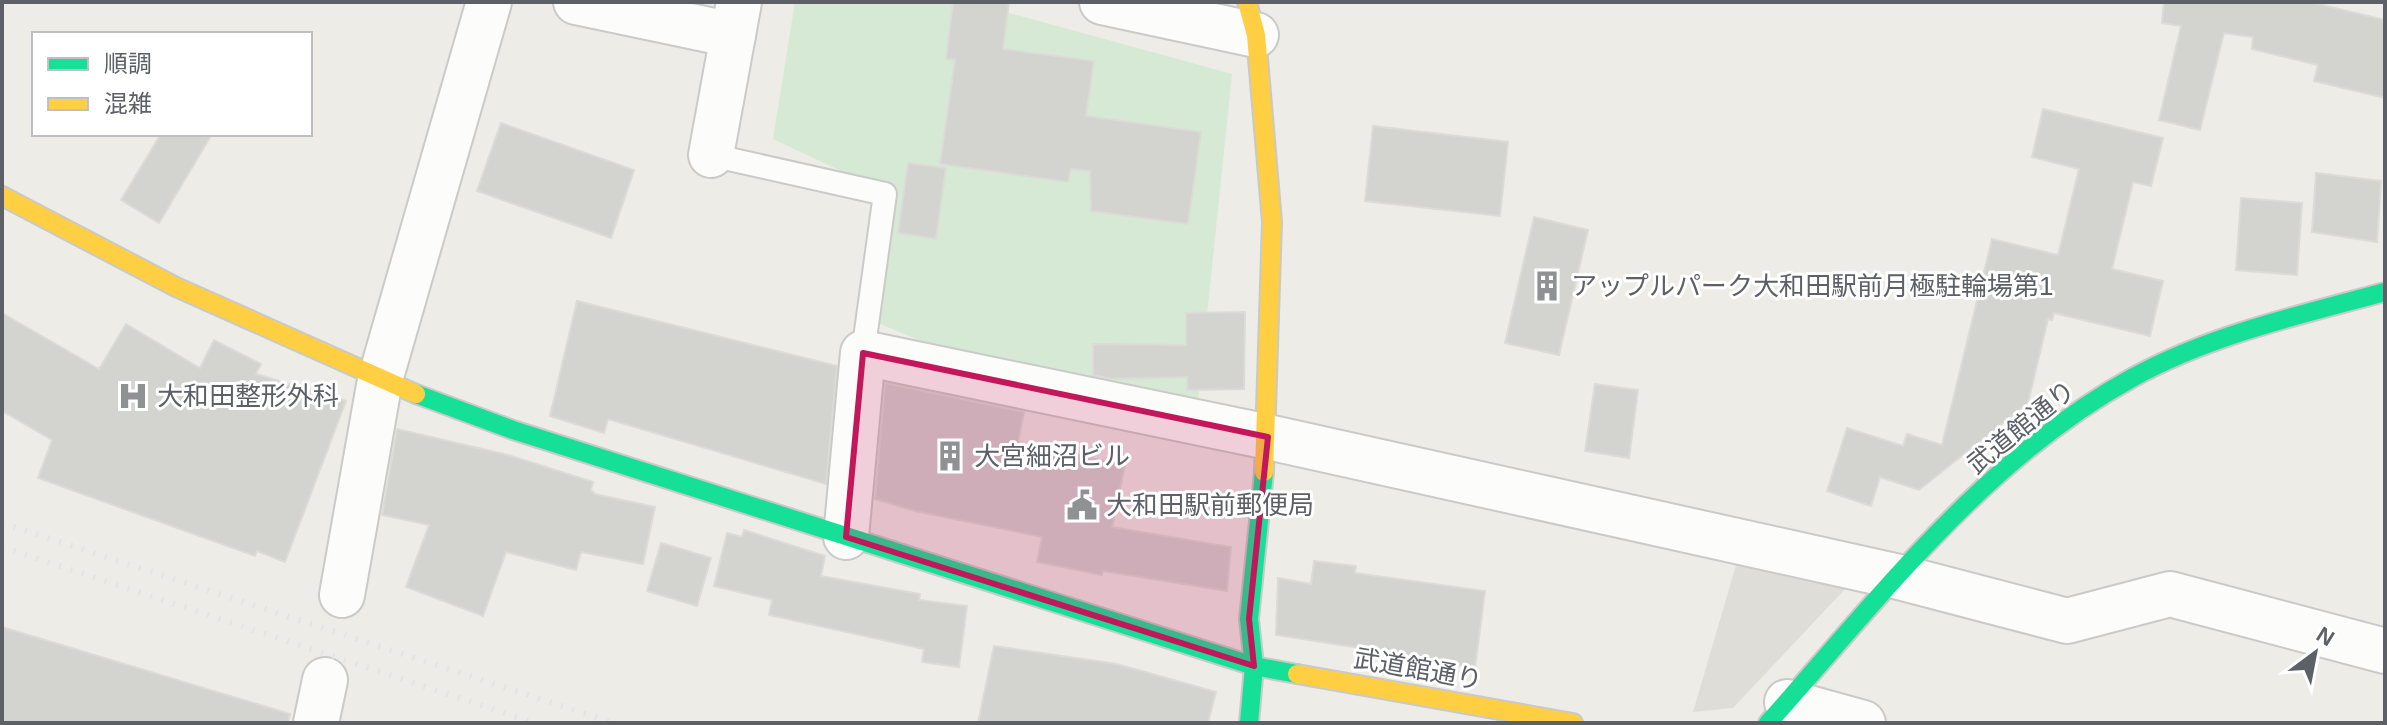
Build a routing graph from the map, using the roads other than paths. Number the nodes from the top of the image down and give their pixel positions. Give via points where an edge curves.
1 (489, 2) edge
2 (576, 2) edge
3 (1102, 2) edge
4 (736, 18) edge
5 (1252, 19) edge
6 (711, 155) joint
7 (2, 196) edge
8 (2385, 292) edge
9 (863, 353) junction
10 (380, 380) junction
11 (1268, 437) junction
12 (846, 537) junction
13 (1899, 577) junction
14 (342, 595) dead end
15 (2385, 651) edge
16 (1254, 666) junction
17 (325, 680) dead end
18 (1777, 713) edge
19 (316, 723) edge
20 (1249, 723) edge
21 (1573, 723) edge
22 (1863, 723) edge

1 - 10 street
2 - 4 street
3 - 5 street
4 - 6 street
5 - 11 street via 1272,222
6 - 9 lane via 885,194
7 - 10 street, 武道館通り via 176,287
8 - 13 street, 武道館通り via 2198,348 2133,378 2029,448
9 - 11 street
9 - 12 street
10 - 12 street, 武道館通り via 513,430
10 - 14 street
11 - 13 street
11 - 16 street via 1249,619
12 - 16 street, 武道館通り
13 - 15 street via 2067,621 2170,594
13 - 18 street, 武道館通り
16 - 20 street
16 - 21 street, 武道館通り
17 - 19 street
18 - 22 street

